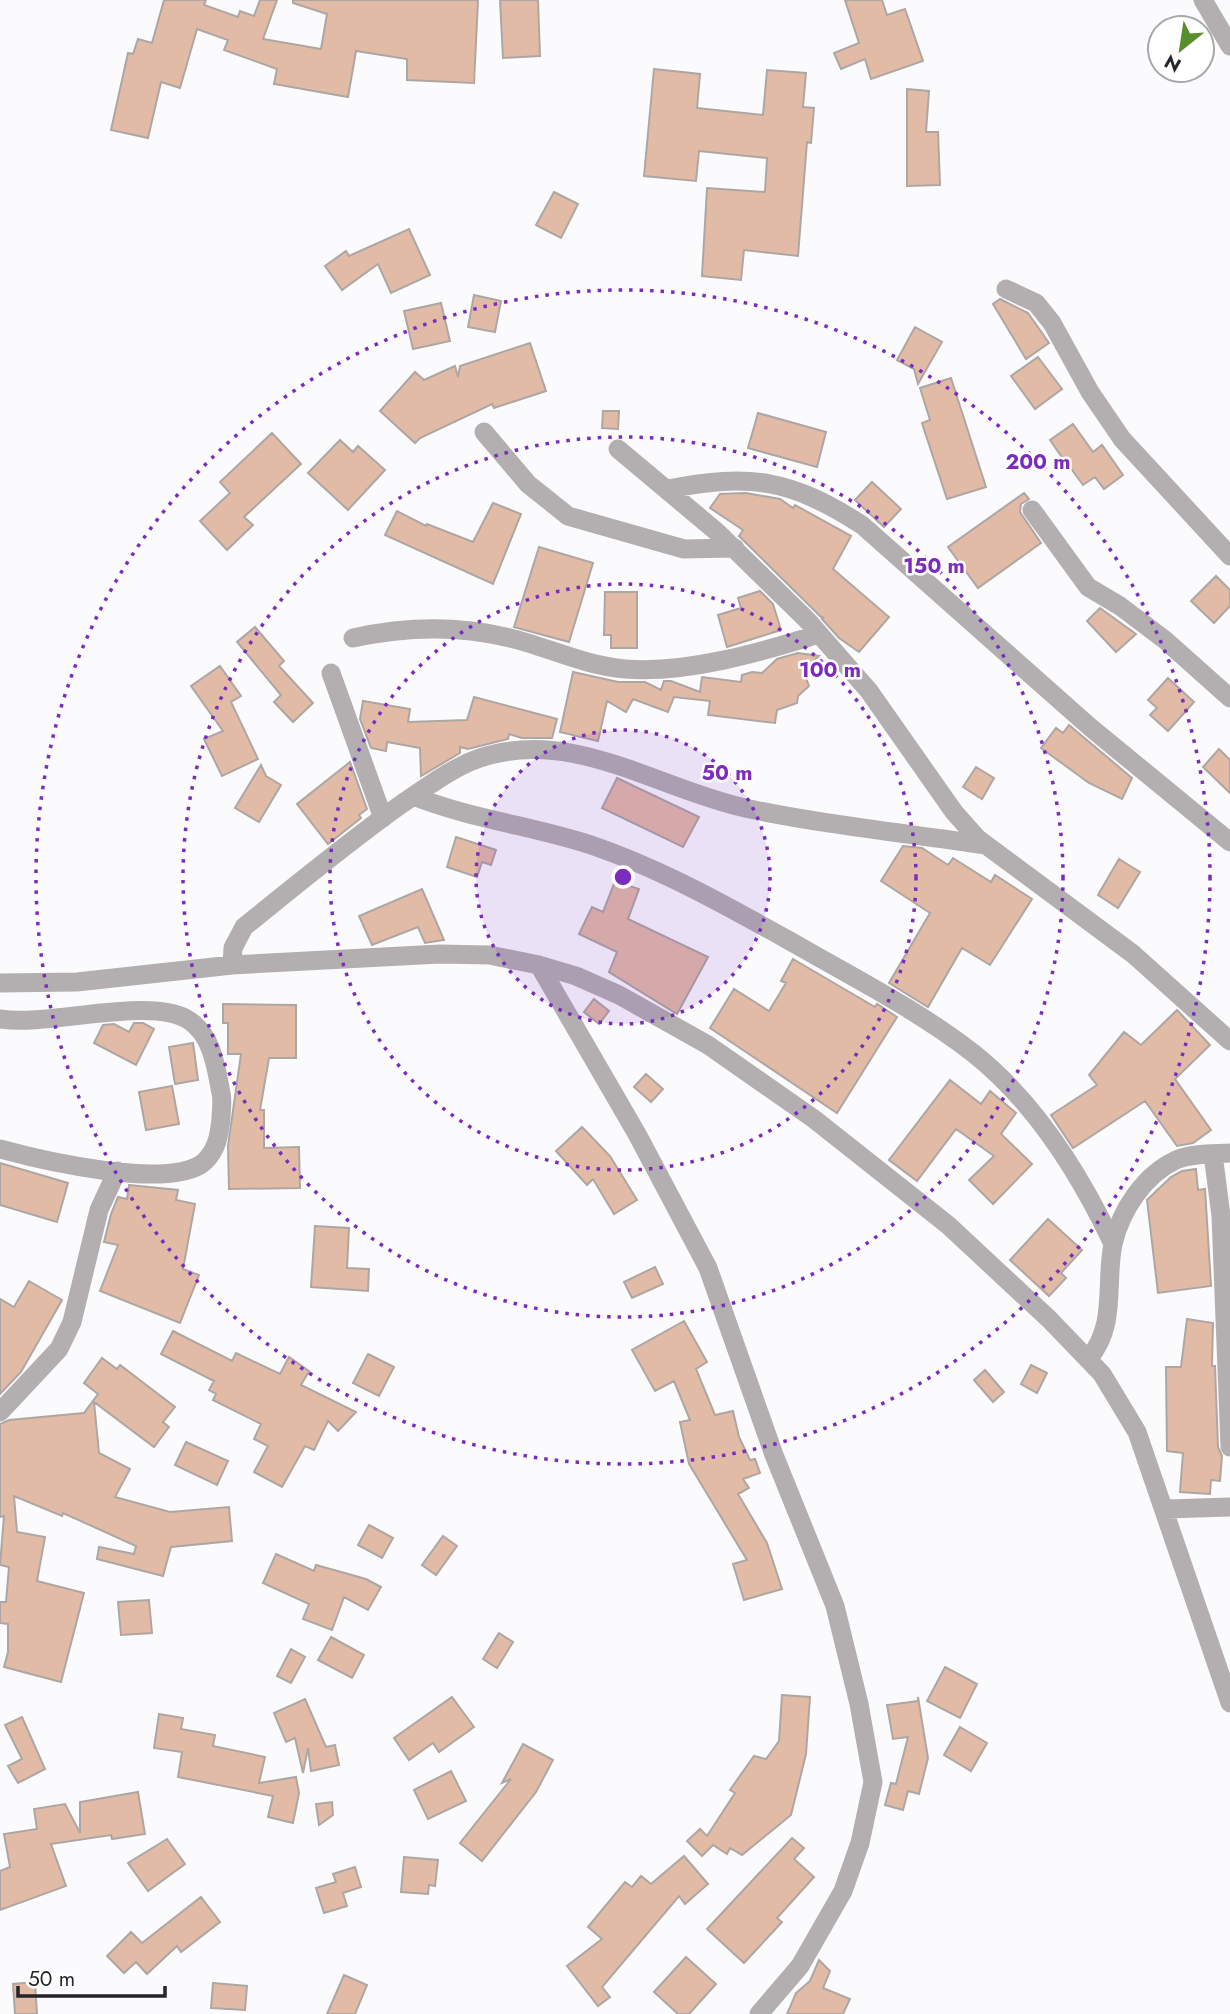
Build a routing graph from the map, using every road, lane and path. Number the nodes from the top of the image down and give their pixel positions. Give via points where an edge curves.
1 (1203, 0) edge
2 (1230, 46) edge
3 (1006, 289) dead end
4 (484, 432) dead end
5 (618, 449) dead end
6 (668, 489) junction
7 (1031, 510) dead end
8 (734, 548) junction
9 (1230, 556) edge
10 (820, 634) junction
11 (354, 638) dead end
12 (331, 673) dead end
13 (1230, 698) edge
14 (412, 796) junction
15 (383, 818) junction
16 (1230, 842) edge
17 (986, 845) junction
18 (232, 965) junction
19 (539, 965) junction
20 (0, 983) edge
21 (0, 1019) edge
22 (1230, 1041) edge
23 (0, 1149) edge
24 (1222, 1153) edge
25 (117, 1171) junction
26 (1114, 1244) junction
27 (1089, 1358) junction
28 (0, 1412) edge
29 (1230, 1447) edge
30 (1230, 1507) edge
31 (1166, 1509) junction
32 (1230, 1703) edge
33 (759, 2014) edge

1 - 2 street
3 - 9 street via 1036,303 1122,439
4 - 8 street via 528,484 568,516 684,549
5 - 6 street
6 - 8 street
6 - 16 street via 715,480 755,479 833,506 862,525 1090,727
7 - 13 street via 1088,587 1165,640
8 - 10 street
10 - 11 street via 735,658 628,669 583,663 481,631 389,630
10 - 17 street via 869,691 954,812
12 - 15 street
14 - 15 street
14 - 17 street via 497,752 568,750 743,808
14 - 26 street via 449,811 590,845 639,864 753,920 924,1019 975,1054 1025,1104 1092,1199
15 - 18 street via 244,927 233,948
17 - 22 street via 1133,954
18 - 19 street via 440,954
18 - 20 street via 77,982
19 - 27 street via 619,995 708,1045 814,1119 948,1225
19 - 33 street via 708,1268 774,1455 835,1606 859,1704 873,1782 860,1843 843,1891 800,1966
21 - 25 street via 64,1020 132,1010 167,1014 190,1021 210,1045 222,1097 219,1142 203,1163 186,1171
23 - 25 street
24 - 26 street via 1178,1159 1154,1174 1137,1193
24 - 29 street
25 - 28 street via 99,1210 72,1322 59,1349
26 - 27 street via 1105,1330
27 - 31 street via 1137,1432
30 - 31 street
31 - 32 street

